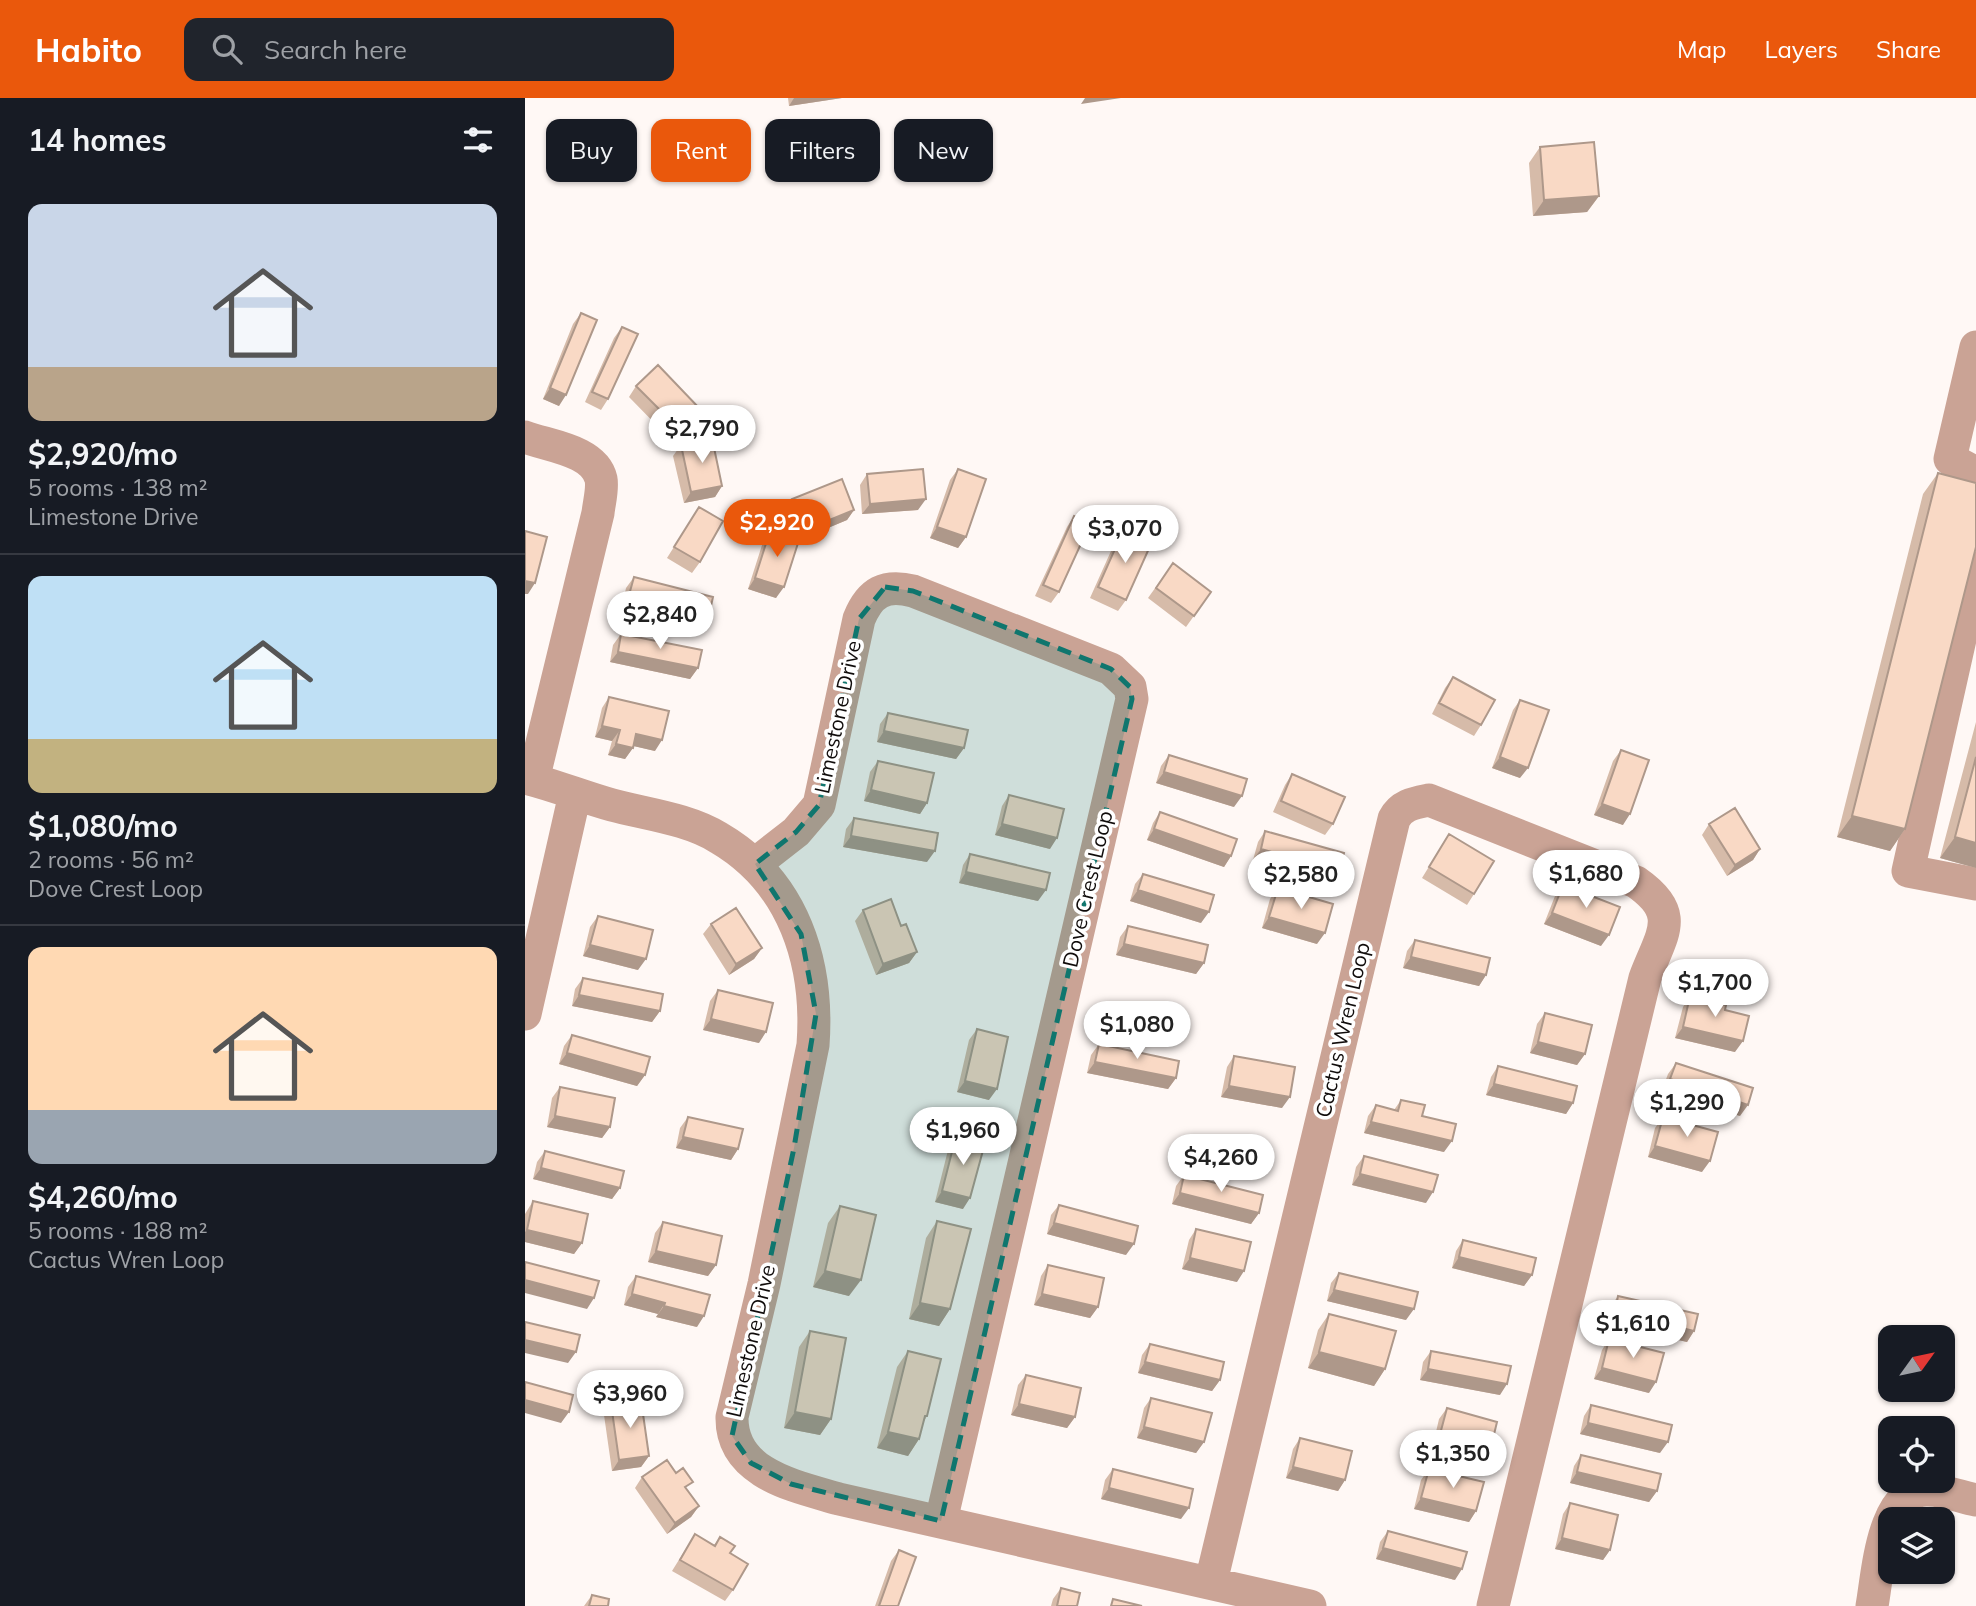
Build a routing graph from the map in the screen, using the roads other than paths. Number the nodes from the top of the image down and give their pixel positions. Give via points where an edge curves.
1 (1976, 347) edge
2 (525, 437) edge
3 (1976, 473) edge
4 (1976, 568) edge
5 (880, 591) joint
6 (529, 779) edge
7 (575, 794) junction
8 (755, 864) junction
9 (1976, 884) edge
10 (525, 1014) edge
11 (1976, 1500) edge
12 (941, 1521) junction
13 (1212, 1582) junction
14 (1310, 1606) edge
15 (1493, 1606) edge
16 (1872, 1606) edge

1 - 3 street via 1950,459
2 - 6 street via 575,454 593,465 601,480 599,513
4 - 9 street via 1907,872
5 - 8 street, Limestone Drive via 859,619 819,805 796,832
5 - 12 street, Dove Crest Loop via 885,587 913,591 1111,668 1130,687 1132,699
6 - 7 street, Limestone Drive
7 - 8 street, Limestone Drive via 709,833
7 - 10 street
8 - 12 street, Limestone Drive via 801,934 809,957 815,1014 794,1148 731,1436 751,1463 790,1485
11 - 16 street via 1927,1489 1905,1496 1888,1520
12 - 13 street, Limestone Drive
13 - 14 street, Limestone Drive
13 - 15 street, Cactus Wren Loop via 1394,819 1410,804 1429,800 1636,882 1661,902 1665,918 1645,978

